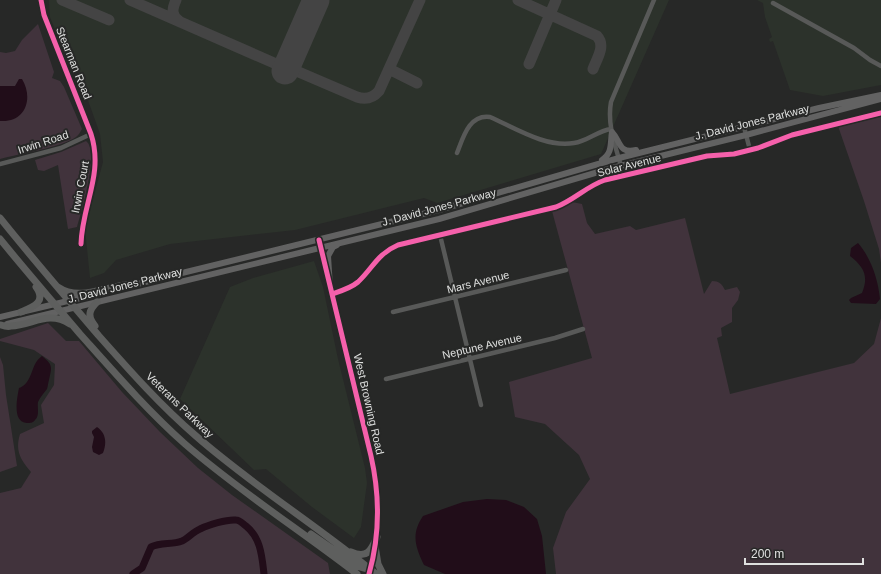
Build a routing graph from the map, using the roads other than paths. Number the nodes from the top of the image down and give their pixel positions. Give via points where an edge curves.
1 (41, 0) edge
2 (654, 0) edge
3 (778, 0) edge
4 (881, 66) edge
5 (881, 95) edge
6 (881, 99) edge
7 (881, 113) edge
8 (744, 127) junction
9 (612, 131) junction
10 (91, 134) junction
11 (746, 135) junction
12 (682, 142) junction
13 (750, 150) junction
14 (457, 153) dead end
15 (619, 158) junction
16 (0, 164) edge
17 (596, 164) junction
18 (621, 166) junction
19 (0, 218) edge
20 (0, 225) edge
21 (440, 235) junction
22 (1, 240) edge
23 (319, 240) junction
24 (340, 243) junction
25 (81, 244) dead end
26 (321, 248) junction
27 (26, 251) junction
28 (566, 270) dead end
29 (52, 282) junction
30 (136, 284) junction
31 (331, 290) junction
32 (455, 297) junction
33 (68, 301) junction
34 (97, 302) junction
35 (54, 304) junction
36 (74, 308) junction
37 (61, 311) junction
38 (21, 312) junction
39 (394, 312) dead end
40 (0, 317) edge
41 (0, 325) edge
42 (76, 328) junction
43 (583, 329) dead end
44 (470, 358) junction
45 (128, 368) junction
46 (386, 379) dead end
47 (481, 405) dead end
48 (286, 522) junction
49 (377, 537) junction
50 (318, 545) junction
51 (376, 546) junction
52 (348, 551) junction
53 (369, 571) edge
54 (350, 574) edge
55 (357, 574) edge
56 (376, 574) edge
57 (383, 574) edge

1 - 10 street, Stearman Road via 44,15
2 - 9 street via 612,98 609,112
3 - 4 street via 775,4
5 - 8 main road, J. David Jones Parkway
6 - 11 main road, J. David Jones Parkway
7 - 13 street, Solar Avenue via 792,135
8 - 11 street
8 - 12 main road, J. David Jones Parkway
9 - 12 main road via 620,146 628,151 668,142
9 - 14 street via 602,130 576,143 556,144 490,117 484,117 470,124
9 - 15 street
9 - 17 main road via 609,154
10 - 16 street, Irwin Road via 61,148
10 - 25 street, Irwin Court via 96,155 95,171
11 - 13 street
11 - 18 main road, J. David Jones Parkway
12 - 15 main road, J. David Jones Parkway
13 - 21 street, Solar Avenue via 707,156 605,180 556,207
15 - 17 main road, J. David Jones Parkway
15 - 18 street
17 - 23 main road, J. David Jones Parkway via 439,210
18 - 24 main road, J. David Jones Parkway via 446,217
19 - 27 highway, Veterans Parkway
20 - 27 highway via 18,246
21 - 31 street, Solar Avenue via 390,249 378,258 356,283 340,292
21 - 32 street
22 - 35 highway
22 - 38 highway via 7,252 39,292 37,305
23 - 26 street, West Browning Road
23 - 30 main road, J. David Jones Parkway
24 - 26 main road, J. David Jones Parkway
24 - 31 main road via 333,247 328,256
26 - 31 street, West Browning Road
26 - 34 main road, J. David Jones Parkway
27 - 29 highway, Veterans Parkway
28 - 32 street, Mars Avenue
29 - 30 highway via 76,294
29 - 33 highway, Veterans Parkway
30 - 33 main road, J. David Jones Parkway
31 - 49 street, West Browning Road via 375,477 378,504
32 - 39 street, Mars Avenue
32 - 44 street
33 - 35 main road, J. David Jones Parkway
33 - 36 highway, Veterans Parkway
34 - 36 main road, J. David Jones Parkway
34 - 45 highway via 90,310 90,318 125,360
35 - 37 highway
35 - 38 main road, J. David Jones Parkway
36 - 37 main road, J. David Jones Parkway
36 - 45 highway, Veterans Parkway
37 - 41 main road, J. David Jones Parkway
37 - 42 highway
38 - 40 main road, J. David Jones Parkway
41 - 42 highway via 11,326 49,318 61,320
42 - 48 highway via 165,425 206,462
43 - 44 street, Neptune Avenue
44 - 46 street, Neptune Avenue
44 - 47 street
45 - 52 highway, Veterans Parkway via 164,406 215,453
48 - 50 highway
48 - 53 highway
49 - 51 street, West Browning Road
49 - 52 highway via 371,550 366,554
50 - 54 highway
50 - 55 highway
51 - 53 street, West Browning Road
51 - 57 highway via 378,564
52 - 53 highway, Veterans Parkway
53 - 56 highway, Veterans Parkway

